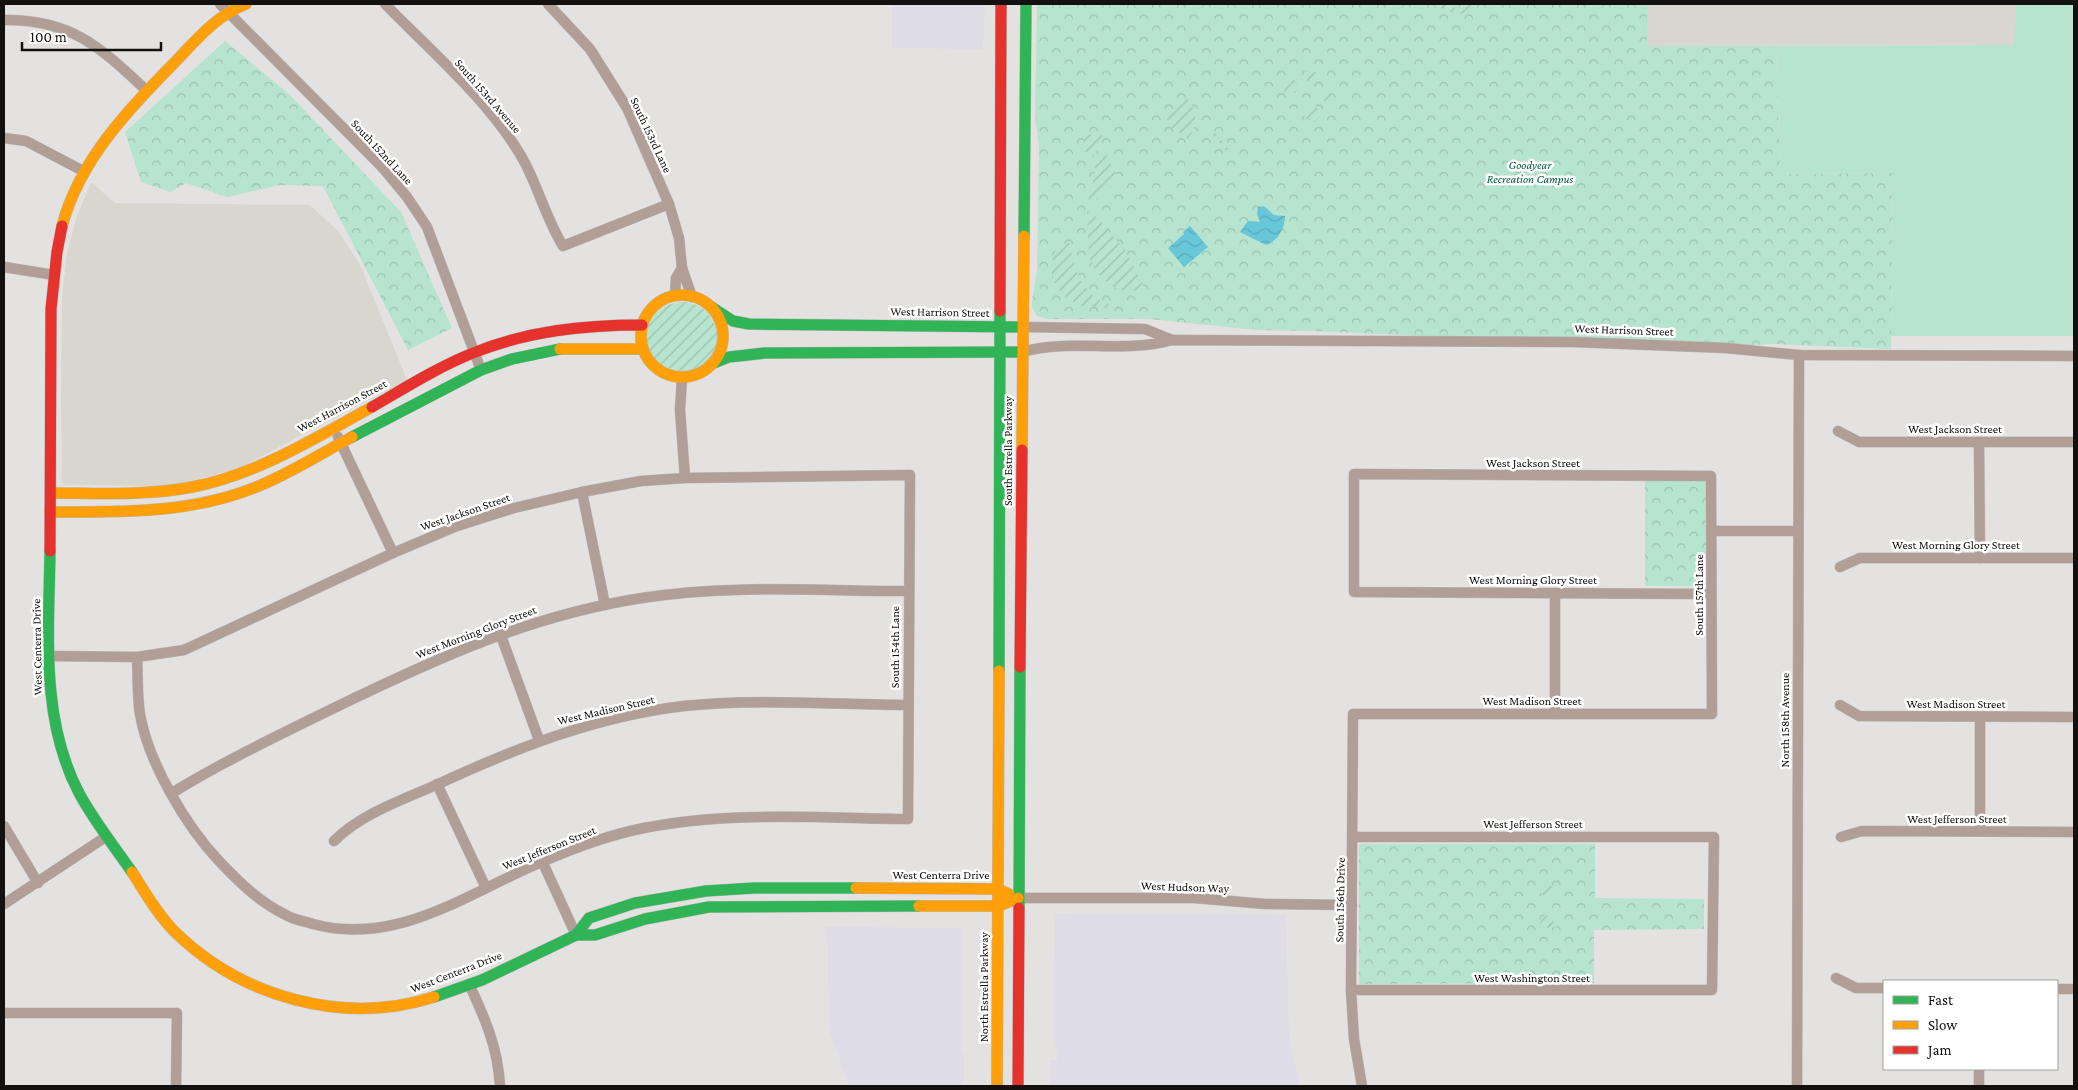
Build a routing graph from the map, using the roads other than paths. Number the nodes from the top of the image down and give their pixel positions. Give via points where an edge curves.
1 (246, 4) edge
2 (385, 4) edge
3 (548, 4) edge
4 (1001, 4) edge
5 (1026, 4) edge
6 (225, 6) edge
7 (4, 20) edge
8 (1000, 52) junction
9 (146, 90) junction
10 (1026, 119) junction
11 (4, 138) edge
12 (85, 172) junction
13 (669, 204) junction
14 (4, 267) edge
15 (682, 268) junction
16 (54, 276) junction
17 (674, 296) junction
18 (692, 297) junction
19 (710, 306) junction
20 (642, 325) junction
21 (999, 326) junction
22 (1022, 326) junction
23 (846, 338) junction
24 (1172, 340) junction
25 (642, 349) junction
26 (476, 352) junction
27 (1022, 352) junction
28 (999, 353) junction
29 (1799, 355) junction
30 (2074, 356) edge
31 (714, 363) junction
32 (481, 370) junction
33 (682, 378) junction
34 (333, 428) junction
35 (1838, 431) dead end
36 (1979, 442) junction
37 (2074, 442) edge
38 (341, 443) junction
39 (910, 474) joint
40 (1711, 476) joint
41 (685, 478) junction
42 (582, 492) junction
43 (51, 493) junction
44 (50, 512) junction
45 (1712, 531) junction
46 (1798, 531) junction
47 (393, 553) junction
48 (1980, 558) junction
49 (2074, 558) edge
50 (1840, 567) dead end
51 (908, 591) junction
52 (1354, 592) joint
53 (1555, 593) junction
54 (1711, 594) junction
55 (605, 604) junction
56 (500, 633) junction
57 (49, 656) junction
58 (137, 657) junction
59 (908, 705) junction
60 (1840, 705) dead end
61 (1353, 714) joint
62 (1555, 714) junction
63 (1712, 714) joint
64 (1980, 717) junction
65 (2074, 717) edge
66 (539, 740) junction
67 (437, 784) junction
68 (172, 793) junction
69 (908, 818) joint
70 (4, 826) edge
71 (1980, 831) junction
72 (2074, 832) edge
73 (107, 836) junction
74 (1353, 837) junction
75 (1841, 837) dead end
76 (334, 841) dead end
77 (542, 861) junction
78 (38, 882) junction
79 (486, 888) junction
80 (998, 888) junction
81 (689, 893) junction
82 (1018, 898) junction
83 (4, 904) edge
84 (1352, 905) junction
85 (999, 906) junction
86 (692, 910) junction
87 (576, 935) junction
88 (1836, 978) dead end
89 (469, 984) junction
90 (1883, 988) edge
91 (2058, 989) edge
92 (2074, 989) edge
93 (1351, 990) junction
94 (1712, 990) joint
95 (4, 1013) edge
96 (1979, 1070) edge
97 (176, 1086) edge
98 (500, 1086) edge
99 (997, 1086) edge
100 (1018, 1086) edge
101 (1362, 1086) edge
102 (1797, 1086) edge
103 (1979, 1086) edge

1 - 6 street, West Centerra Drive
2 - 13 street, South 153rd Avenue via 470,90 506,134 525,163 552,229 563,246
3 - 13 street, South 153rd Lane via 590,50 627,108
4 - 8 street, South Estrella Parkway
5 - 10 street, South Estrella Parkway
6 - 9 street, West Centerra Drive
6 - 26 street, South 152nd Lane via 407,196 427,227
7 - 9 street via 59,26 107,53
8 - 10 street via 1016,70 1015,102
8 - 21 street, South Estrella Parkway
9 - 12 street, West Centerra Drive via 113,128
10 - 22 street, South Estrella Parkway
11 - 12 street via 26,141
12 - 16 street, West Centerra Drive via 64,220
13 - 15 street, South 153rd Lane via 679,238
14 - 16 street
15 - 17 street, South 153rd Lane via 676,278
15 - 18 street, South 153rd Lane
16 - 43 street, West Centerra Drive via 51,309
17 - 18 street
17 - 20 street via 657,303
18 - 19 street
19 - 23 street, West Harrison Street via 733,321
19 - 31 street via 718,316 723,340
20 - 25 street
20 - 26 street, West Harrison Street via 613,324 562,330 520,337
21 - 22 street, West Harrison Street
21 - 23 street, West Harrison Street
21 - 28 street, South Estrella Parkway
22 - 24 street, West Harrison Street via 1145,329
22 - 27 street, South Estrella Parkway
23 - 28 street, West Harrison Street
23 - 31 street, West Harrison Street via 746,354
24 - 27 street, West Harrison Street via 1154,345 1043,346
24 - 29 street, West Harrison Street via 1573,342 1726,348
25 - 32 street via 562,349 512,359
25 - 33 street via 657,370
26 - 32 street, South 152nd Lane
26 - 34 street, West Harrison Street
27 - 28 street, West Harrison Street
27 - 82 street, South Estrella Parkway
28 - 80 street, South Estrella Parkway
29 - 30 street, West Harrison Street
29 - 46 street, North 158th Avenue
31 - 33 street via 705,371
32 - 38 street
33 - 41 street via 680,410
34 - 38 street
34 - 43 street, West Harrison Street via 236,475 182,490
35 - 36 street, West Jackson Street via 1859,442
36 - 37 street, West Jackson Street
36 - 48 street
38 - 44 street via 261,485 209,503 154,512
38 - 47 street
39 - 41 street, West Jackson Street
39 - 51 street, South 154th Lane
40 - 45 street, South 157th Lane
40 - 52 street, West Jackson Street via 1354,474
41 - 42 street, West Jackson Street via 641,481
42 - 47 street, West Jackson Street via 458,526
42 - 55 street
43 - 44 street, West Centerra Drive
44 - 57 street, West Centerra Drive
45 - 46 street
45 - 54 street, South 157th Lane
46 - 102 street, North 158th Avenue
47 - 58 street, West Jackson Street via 184,650
48 - 49 street, West Morning Glory Street
48 - 50 street, West Morning Glory Street via 1860,558
51 - 55 street, West Morning Glory Street via 693,592
51 - 59 street, South 154th Lane
52 - 53 street, West Morning Glory Street
53 - 54 street, West Morning Glory Street
53 - 62 street
54 - 63 street, South 157th Lane
55 - 56 street, West Morning Glory Street
56 - 66 street
56 - 68 street, West Morning Glory Street via 403,674 220,764
57 - 58 street, West Jackson Street
57 - 73 street, West Centerra Drive via 49,688 62,754 86,806
58 - 68 street, West Jefferson Street via 140,714 147,740
59 - 66 street, West Madison Street via 685,706 635,714
59 - 69 street, South 154th Lane
60 - 64 street, West Madison Street via 1859,716
61 - 62 street, West Madison Street
61 - 74 street, South 156th Drive
62 - 63 street, West Madison Street
64 - 65 street, West Madison Street
64 - 71 street
66 - 67 street, West Madison Street
67 - 76 street, West Madison Street via 345,830
67 - 79 street
68 - 79 street, West Jefferson Street via 208,849 245,889 287,916 327,927 377,930 426,916
69 - 77 street, West Jefferson Street via 747,818 689,822 645,828 593,841
70 - 78 street
71 - 72 street, West Jefferson Street
71 - 75 street, West Jefferson Street via 1862,831
73 - 78 street
73 - 89 street, West Centerra Drive via 173,930 213,964 249,984 317,1006 374,1009 425,1001
74 - 84 street, South 156th Drive
74 - 94 street, West Jefferson Street via 1714,837
77 - 79 street, West Jefferson Street
77 - 87 street
78 - 83 street
80 - 81 street, West Centerra Drive via 754,888
80 - 82 street, West Centerra Drive
80 - 85 street, North Estrella Parkway
81 - 86 street
81 - 87 street, West Centerra Drive via 635,903 589,918
82 - 84 street, West Hudson Way via 1194,898 1265,904
82 - 85 street, West Centerra Drive
82 - 100 street
84 - 93 street, South 156th Drive
85 - 86 street, West Centerra Drive via 783,905
85 - 99 street, North Estrella Parkway
86 - 87 street, West Centerra Drive via 645,919 595,935
87 - 89 street, West Centerra Drive
88 - 90 street via 1856,988
89 - 98 street via 495,1045
91 - 92 street
93 - 94 street, West Washington Street
93 - 101 street, South 156th Drive via 1354,1039
95 - 97 street via 177,1013
96 - 103 street

